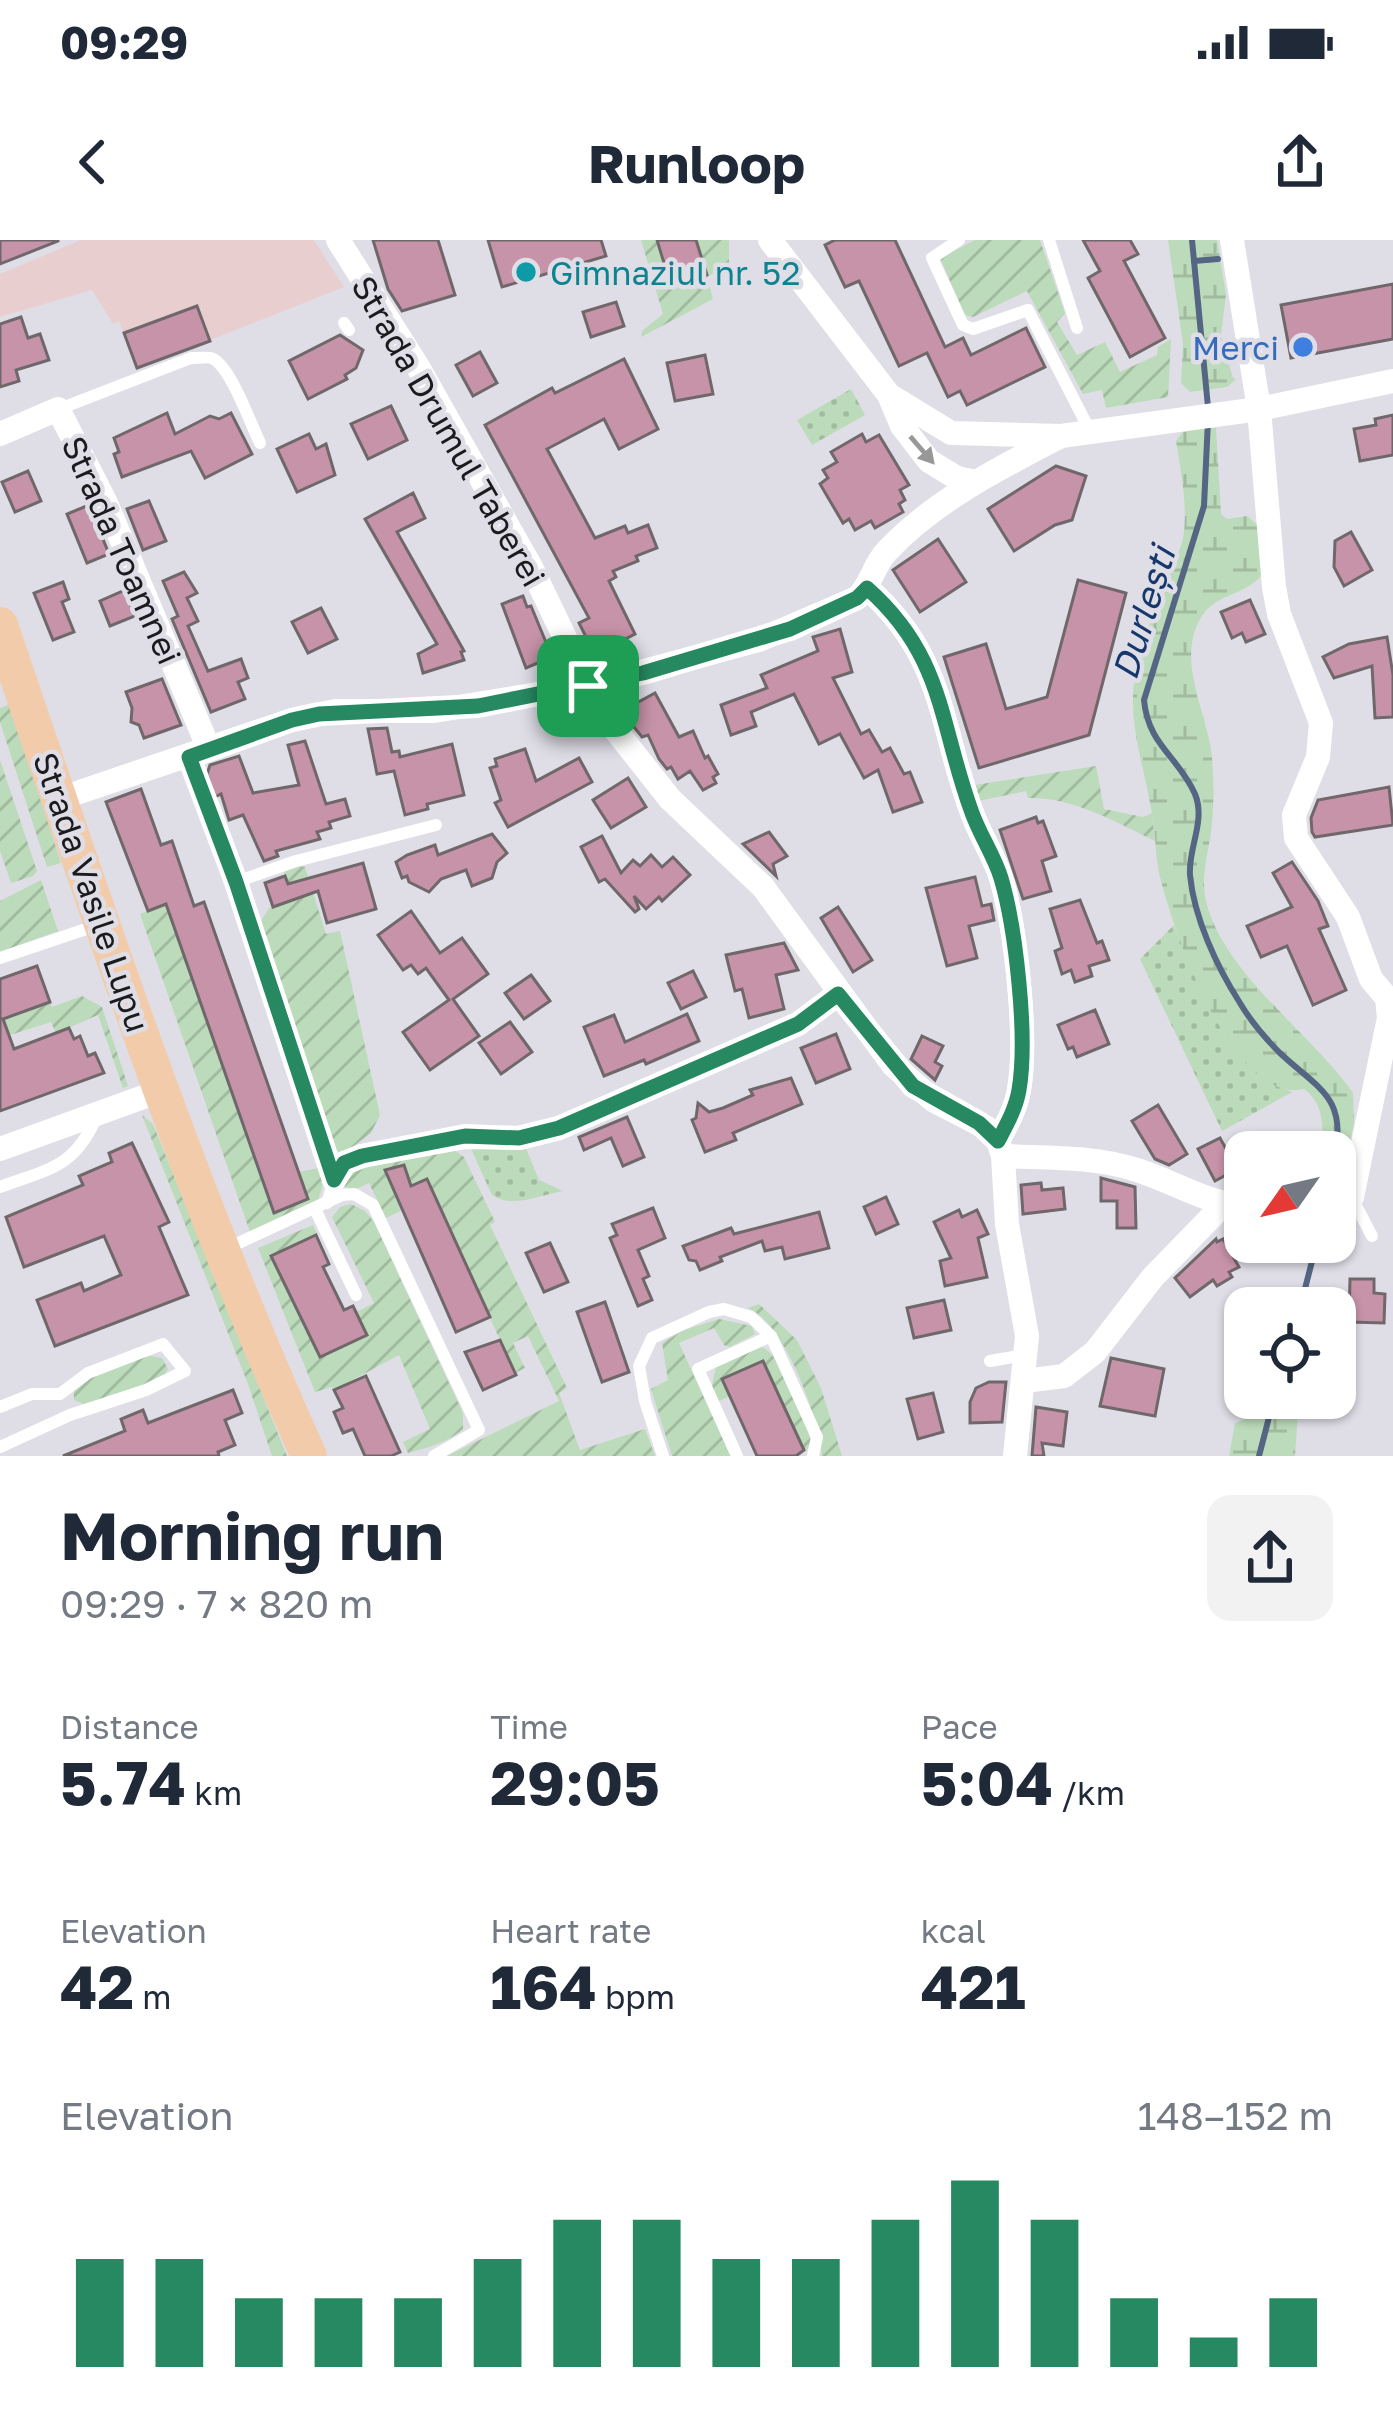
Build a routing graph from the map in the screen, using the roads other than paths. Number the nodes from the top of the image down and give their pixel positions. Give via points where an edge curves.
1 (338, 240) edge
2 (770, 240) edge
3 (959, 240) edge
4 (1049, 240) edge
5 (1232, 240) edge
6 (1077, 328) dead end
7 (1392, 381) edge
8 (889, 395) junction
9 (58, 410) junction
10 (1248, 410) junction
11 (951, 433) junction
12 (1090, 433) junction
13 (0, 434) edge
14 (1061, 436) junction
15 (260, 443) dead end
16 (976, 482) junction
17 (867, 588) junction
18 (0, 626) edge
19 (588, 686) junction
20 (199, 753) junction
21 (59, 799) junction
22 (436, 826) dead end
23 (236, 882) junction
24 (103, 923) junction
25 (0, 958) edge
26 (838, 994) junction
27 (1390, 997) edge
28 (160, 1091) junction
29 (100, 1111) junction
30 (7, 1146) edge
31 (1000, 1148) junction
32 (1356, 1149) edge
33 (25, 1178) junction
34 (0, 1187) edge
35 (325, 1197) junction
36 (1224, 1202) edge
37 (1224, 1215) edge
38 (1356, 1219) edge
39 (1372, 1236) dead end
40 (221, 1252) junction
41 (356, 1295) dead end
42 (771, 1336) junction
43 (990, 1360) dead end
44 (1025, 1368) junction
45 (60, 1394) junction
46 (0, 1407) edge
47 (70, 1415) junction
48 (0, 1447) edge
49 (308, 1456) edge
50 (434, 1456) edge
51 (663, 1456) edge
52 (737, 1456) edge
53 (813, 1456) edge
54 (1015, 1456) edge

1 - 19 street, Strada Drumul Taberei via 532,569
2 - 8 street
3 - 12 lane via 932,258 963,326 1028,310
4 - 6 lane
5 - 10 street
7 - 10 street
8 - 11 street
8 -> 16 street via 929,461
9 - 13 street, Strada Toamnei
9 - 15 lane via 210,357
9 - 20 street, Strada Toamnei via 106,503
10 - 12 street
10 - 27 street via 1279,614 1321,723 1318,757 1294,815 1296,838 1348,917 1371,979
11 - 14 street
11 - 16 street
12 - 14 street
14 - 16 street
16 - 17 street via 886,551
17 - 19 street via 759,640
17 - 31 street via 922,654 1010,915 1022,1063
18 - 21 main road, Strada Vasile Lupu
19 - 20 street via 434,711 336,711
19 - 26 street, Strada Drumul Taberei via 650,775 763,887
20 - 21 street
20 - 23 lane
21 - 24 main road, Strada Vasile Lupu
22 - 23 lane
23 - 35 lane
24 - 25 lane
24 - 28 main road, Strada Vasile Lupu
26 - 31 street, Strada Drumul Taberei via 913,1086 979,1123
26 - 35 street via 798,1024 559,1128 519,1138 465,1136 344,1163
27 - 32 street
28 - 29 street
28 - 40 main road, Strada Vasile Lupu
29 - 30 street
29 - 33 lane via 82,1148
30 - 33 lane
31 - 36 street via 1132,1168
31 - 44 street
33 - 34 lane
35 - 40 lane
35 - 41 lane
35 - 50 lane via 354,1194 373,1205 479,1430
37 - 44 street via 1064,1376
38 - 39 lane
40 - 49 main road, Strada Vasile Lupu
42 - 51 lane via 751,1317 724,1309 652,1338 639,1366
42 - 52 lane via 698,1369
42 - 53 lane via 817,1437
43 - 44 lane
44 - 54 street
45 - 46 lane
45 - 47 lane
45 - 47 lane via 88,1373 163,1344 185,1371
47 - 48 lane

